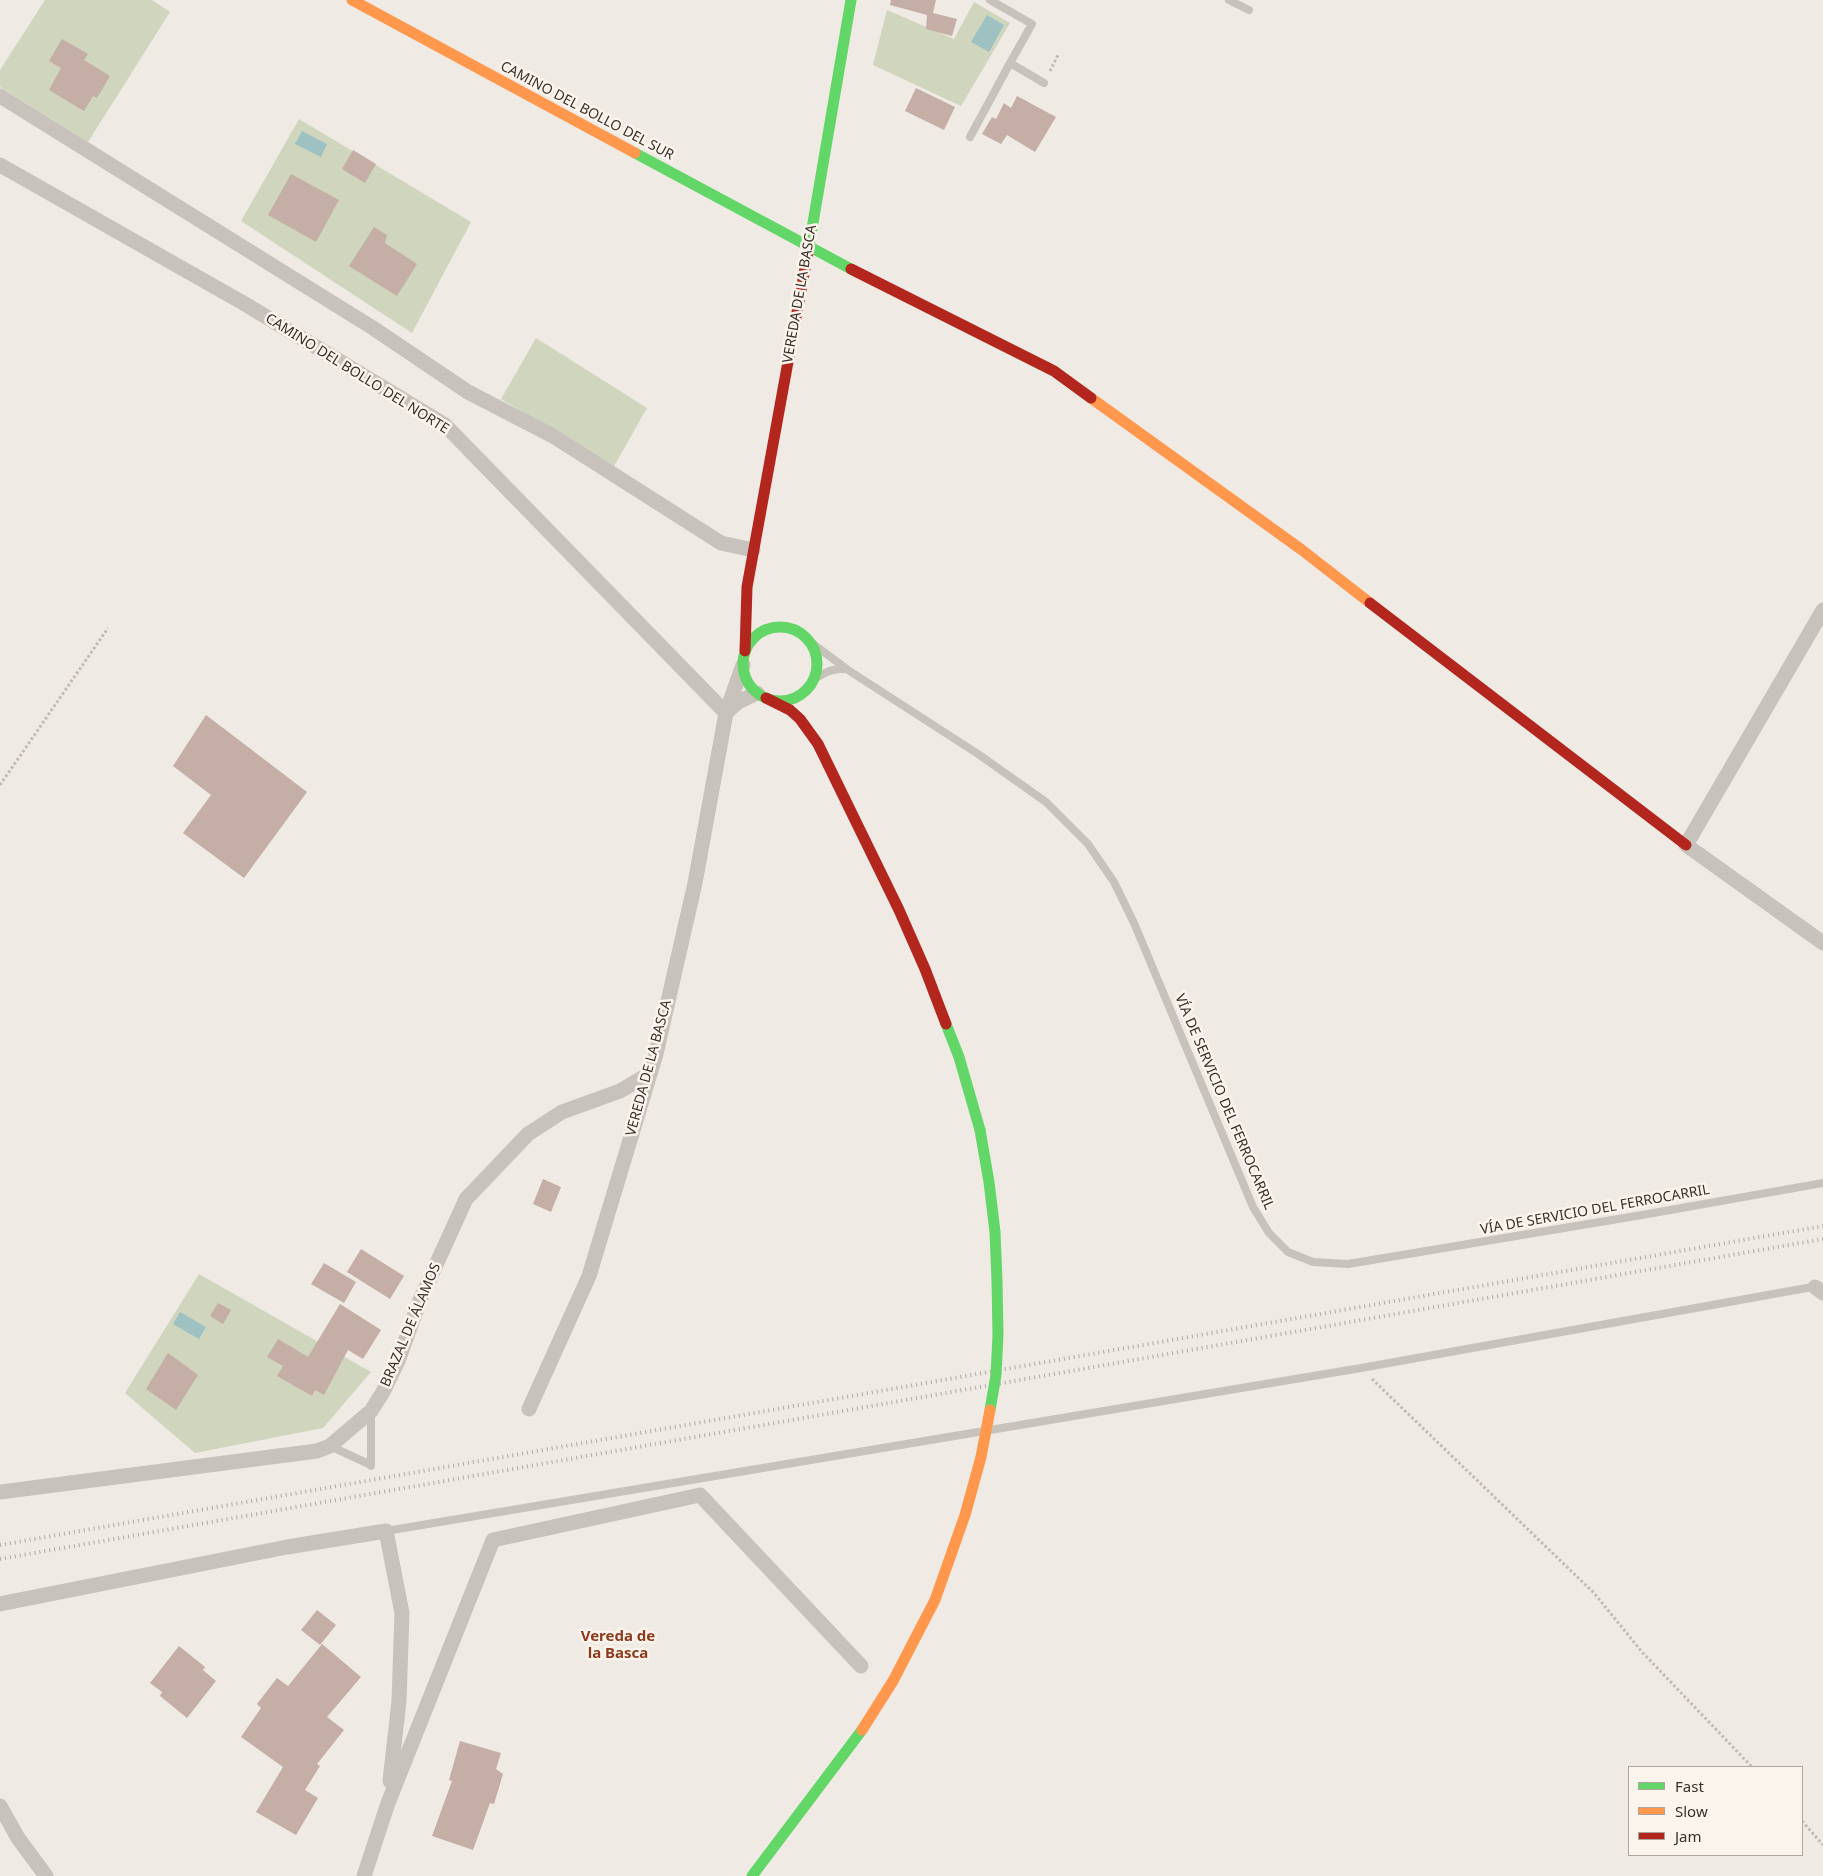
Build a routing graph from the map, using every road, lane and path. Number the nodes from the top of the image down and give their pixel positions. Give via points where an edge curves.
1 (352, 0) edge
2 (851, 0) edge
3 (990, 0) edge
4 (1230, 0) edge
5 (1249, 10) dead end
6 (1010, 63) junction
7 (1044, 83) dead end
8 (0, 96) edge
9 (970, 137) dead end
10 (0, 165) edge
11 (808, 248) junction
12 (754, 550) junction
13 (747, 587) junction
14 (1823, 610) edge
15 (782, 627) junction
16 (108, 628) dead end
17 (809, 641) junction
18 (744, 658) junction
19 (848, 670) junction
20 (813, 681) junction
21 (762, 696) junction
22 (726, 714) junction
23 (818, 744) junction
24 (0, 785) edge
25 (1686, 845) junction
26 (1823, 943) edge
27 (649, 1074) junction
28 (1823, 1183) edge
29 (1820, 1288) edge
30 (1361, 1368) junction
31 (529, 1409) dead end
32 (371, 1411) junction
33 (330, 1446) junction
34 (0, 1492) edge
35 (386, 1531) junction
36 (0, 1604) edge
37 (861, 1666) dead end
38 (1751, 1766) edge
39 (388, 1803) junction
40 (0, 1806) edge
41 (1803, 1823) edge
42 (1823, 1845) edge
43 (46, 1876) edge
44 (364, 1876) edge
45 (752, 1876) edge

1 - 11 street, CAMINO DEL BOLLO DEL SUR
2 - 11 street, VEREDA DE LA BASCA
3 - 6 lane via 1032,24
4 - 5 lane
6 - 7 lane
6 - 9 lane
8 - 12 street via 373,328 468,392 553,436 721,542
10 - 22 street, CAMINO DEL BOLLO DEL NORTE via 245,304 445,425
11 - 12 street, VEREDA DE LA BASCA
11 - 25 street, CAMINO DEL BOLLO DEL SUR via 1054,371 1302,550
12 - 13 street, VEREDA DE LA BASCA
13 - 15 street via 763,614
13 - 18 street, VEREDA DE LA BASCA
14 - 25 street
15 - 17 street via 798,631
15 - 18 street via 760,633 749,644
16 - 24 path
17 - 19 lane, VÍA DE SERVICIO DEL FERROCARRIL
17 - 20 street via 817,656
18 - 21 street via 750,685
18 - 22 street, VEREDA DE LA BASCA
19 - 20 lane via 829,671
19 - 28 lane, VÍA DE SERVICIO DEL FERROCARRIL via 1046,802 1088,844 1114,882 1134,922 1253,1207 1269,1233 1288,1252 1313,1262 1348,1264
20 - 21 street via 797,697 782,700
20 - 23 street via 810,708
21 - 22 street via 738,702
21 - 23 street via 790,710
22 - 27 street, VEREDA DE LA BASCA via 695,883
23 - 45 street, bridge via 899,910 959,1057 980,1130 990,1182 997,1281 996,1359 981,1457 935,1600 893,1681 862,1730
25 - 26 street
27 - 31 street, VEREDA DE LA BASCA via 589,1276
27 - 32 street, BRAZAL DE ÁLAMOS via 620,1091 562,1112 528,1134 466,1199 420,1300 398,1361
29 - 30 lane
30 - 35 lane
30 - 38 path via 1594,1593 1642,1652
32 - 33 street, BRAZAL DE ÁLAMOS
32 - 33 lane via 371,1465
33 - 34 street, BRAZAL DE ÁLAMOS via 317,1451
35 - 36 street via 287,1547
35 - 39 street via 402,1613 400,1701
37 - 39 street via 700,1495 492,1540
39 - 44 street
40 - 43 street via 18,1838
41 - 42 path

